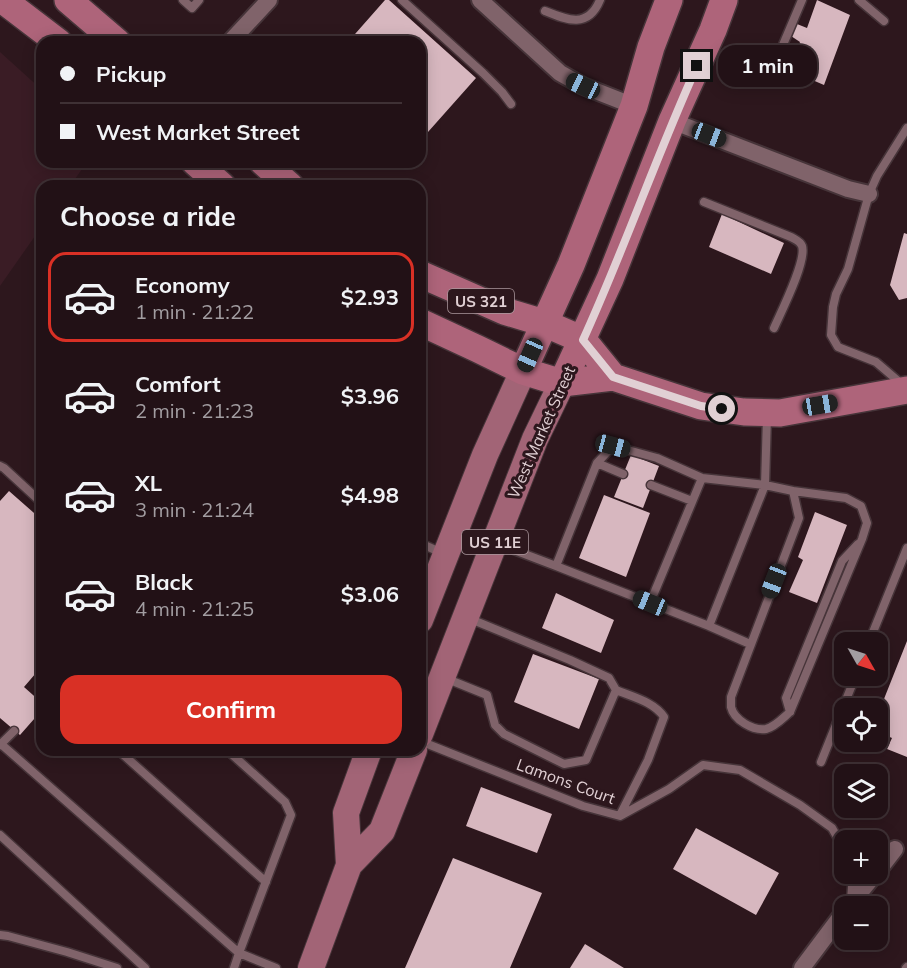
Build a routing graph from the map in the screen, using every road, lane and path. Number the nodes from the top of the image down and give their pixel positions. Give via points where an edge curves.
1 (3, 0) edge
2 (68, 0) edge
3 (183, 0) edge
4 (199, 0) edge
5 (268, 0) edge
6 (402, 0) edge
7 (480, 0) edge
8 (600, 0) edge
9 (669, 0) edge
10 (724, 0) edge
11 (802, 0) edge
12 (859, 0) edge
13 (545, 11) dead end
14 (884, 21) dead end
15 (49, 36) edge
16 (110, 36) edge
17 (235, 36) edge
18 (754, 77) dead end
19 (511, 104) dead end
20 (634, 106) junction
21 (672, 121) junction
22 (907, 128) edge
23 (202, 168) edge
24 (270, 168) edge
25 (215, 180) edge
26 (283, 180) edge
27 (869, 194) junction
28 (704, 202) dead end
29 (426, 277) edge
30 (544, 323) junction
31 (426, 325) edge
32 (774, 328) dead end
33 (583, 340) junction
34 (523, 371) junction
35 (613, 377) junction
36 (562, 384) junction
37 (907, 389) edge
38 (767, 412) junction
39 (597, 463) junction
40 (0, 466) edge
41 (623, 474) dead end
42 (702, 478) junction
43 (651, 485) dead end
44 (765, 485) junction
45 (793, 491) junction
46 (36, 497) edge
47 (692, 501) junction
48 (495, 542) junction
49 (426, 546) edge
50 (907, 548) edge
51 (446, 555) junction
52 (556, 566) junction
53 (650, 603) junction
54 (426, 605) edge
55 (466, 617) junction
56 (709, 626) junction
57 (873, 632) edge
58 (750, 644) junction
59 (442, 677) junction
60 (852, 686) edge
61 (616, 690) junction
62 (426, 718) edge
63 (14, 731) dead end
64 (426, 743) edge
65 (0, 745) edge
66 (125, 756) edge
67 (234, 756) edge
68 (367, 756) edge
69 (412, 756) edge
70 (821, 762) dead end
71 (620, 816) junction
72 (834, 832) edge
73 (0, 835) edge
74 (895, 849) dead end
75 (888, 858) edge
76 (349, 865) junction
77 (266, 882) junction
78 (867, 884) edge
79 (857, 896) edge
80 (834, 926) edge
81 (0, 928) edge
82 (4, 936) edge
83 (239, 953) junction
84 (117, 968) edge
85 (145, 968) edge
86 (234, 968) edge
87 (276, 968) edge
88 (311, 968) edge
89 (802, 968) edge

1 - 15 highway
2 - 16 highway
3 - 4 lane via 192,8
5 - 17 street
6 - 19 lane via 483,73
7 - 20 street via 560,73
8 - 13 lane via 593,13 578,20 566,20
9 - 20 highway, US 11E
10 - 21 highway, West Market Street / US 11E
11 - 18 lane via 774,66
12 - 14 lane
20 - 30 highway, US 11E
21 - 27 street
21 - 33 highway, West Market Street / US 11E
22 - 27 lane
23 - 25 highway
24 - 26 highway
27 - 37 lane via 848,269 836,294 831,335 838,347 876,362
28 - 32 lane via 800,242 800,266
29 - 30 highway, US 321 via 504,311
30 - 33 highway
30 - 34 highway, US 11E
31 - 34 highway, US 321
33 - 35 highway
33 - 36 highway, West Market Street / US 11E
34 - 36 highway, US 321
34 - 51 main road, US 11E
35 - 36 highway
35 - 38 highway via 701,406
36 - 48 main road, West Market Street / US 11E via 535,439
37 - 38 highway
38 - 44 lane
39 - 41 lane
39 - 42 lane via 613,446 657,458
39 - 52 lane
40 - 46 lane
42 - 44 lane
42 - 47 lane
43 - 47 lane
44 - 45 lane
44 - 56 lane
45 - 58 lane via 798,518
45 - 58 lane via 846,498 861,506 867,523 790,712 768,729 755,729 743,723 731,709 731,697
47 - 53 lane
48 - 52 lane
48 - 55 main road, West Market Street / US 11E
49 - 51 lane
50 - 57 lane
51 - 54 main road, US 11E
52 - 53 lane
53 - 56 lane
55 - 59 main road, West Market Street / US 11E
55 - 61 lane via 609,678
56 - 58 lane
59 - 61 lane via 488,695 495,725 504,734 564,764 586,760
59 - 62 main road, West Market Street / US 11E
60 - 70 lane
61 - 71 lane via 659,709 664,717
63 - 65 lane
64 - 71 lane, Lamons Court via 584,806
65 - 83 lane
66 - 77 lane
67 - 77 lane via 285,802 291,815
68 - 76 main road via 346,813
69 - 76 main road via 382,831
71 - 72 lane, Lamons Court via 703,765 740,770 800,805
73 - 85 lane
74 - 75 street
76 - 88 main road
77 - 83 lane
78 - 79 street
80 - 89 street
81 - 82 lane
82 - 84 lane
83 - 86 lane
83 - 87 lane

